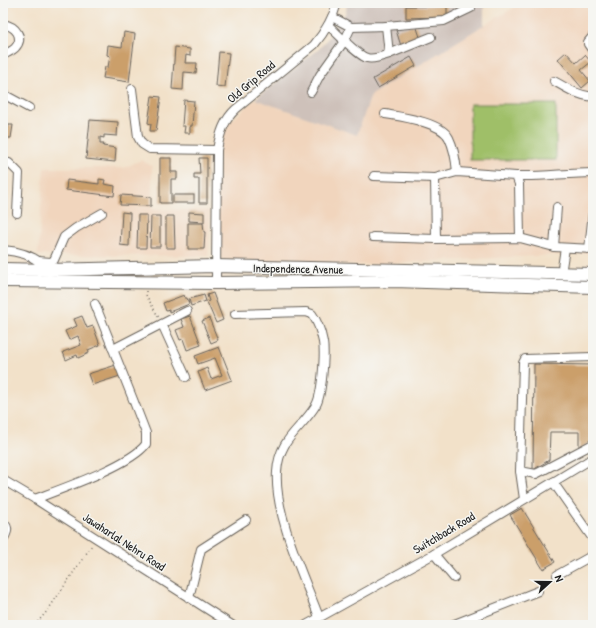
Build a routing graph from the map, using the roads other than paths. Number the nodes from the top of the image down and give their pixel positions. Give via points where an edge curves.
1 (337, 3) edge
2 (471, 8) dead end
3 (330, 21) junction
4 (3, 24) edge
5 (386, 26) junction
6 (351, 27) junction
7 (593, 36) edge
8 (431, 37) dead end
9 (345, 40) junction
10 (593, 51) edge
11 (390, 54) junction
12 (3, 55) edge
13 (554, 81) dead end
14 (132, 89) dead end
15 (311, 92) dead end
16 (3, 94) edge
17 (593, 97) edge
18 (29, 108) dead end
19 (386, 114) dead end
20 (217, 150) junction
21 (3, 162) edge
22 (458, 172) junction
23 (593, 174) edge
24 (374, 176) dead end
25 (516, 176) junction
26 (435, 178) junction
27 (557, 207) dead end
28 (593, 212) edge
29 (17, 213) dead end
30 (102, 213) dead end
31 (592, 229) edge
32 (373, 237) dead end
33 (520, 238) junction
34 (436, 239) junction
35 (554, 247) junction
36 (565, 248) junction
37 (591, 249) edge
38 (3, 250) edge
39 (38, 261) junction
40 (215, 266) junction
41 (3, 269) edge
42 (49, 270) junction
43 (561, 274) junction
44 (593, 274) edge
45 (3, 282) edge
46 (216, 283) junction
47 (593, 287) edge
48 (95, 304) dead end
49 (187, 311) dead end
50 (235, 314) dead end
51 (162, 324) junction
52 (113, 349) junction
53 (593, 357) edge
54 (186, 377) dead end
55 (593, 444) edge
56 (593, 458) edge
57 (520, 470) junction
58 (3, 480) edge
59 (553, 482) junction
60 (524, 498) junction
61 (35, 499) junction
62 (246, 520) dead end
63 (3, 522) edge
64 (593, 539) edge
65 (3, 540) edge
66 (434, 554) junction
67 (593, 555) edge
68 (557, 575) dead end
69 (454, 578) dead end
70 (538, 591) dead end
71 (189, 598) junction
72 (319, 617) junction
73 (232, 625) edge
74 (306, 625) edge
75 (452, 625) edge

1 - 3 street, Old Grip Road
2 - 5 street via 444,21
3 - 6 street
3 - 9 street
3 - 20 street, Old Grip Road via 314,45 229,116 219,136
4 - 12 street via 15,29 18,43
5 - 6 street
5 - 11 street
6 - 9 street
7 - 10 street via 588,42
8 - 11 street
9 - 11 street via 367,58
9 - 15 street via 327,63
13 - 17 street via 581,95
14 - 20 street via 138,137 142,144 150,149
16 - 18 street
19 - 22 street via 439,128 449,137
20 - 40 street, Old Grip Road
21 - 29 street via 9,163 19,173
22 - 25 street
22 - 26 street
23 - 25 street
24 - 26 street
25 - 33 street via 519,184
26 - 34 street
27 - 35 street
28 - 31 street
30 - 39 street via 64,237 54,260
31 - 37 street
32 - 34 street
33 - 34 street
33 - 35 street
35 - 36 street
36 - 37 street
36 - 43 street
38 - 39 street via 19,252
39 - 42 street
40 - 42 highway, Independence Avenue
40 - 43 highway, Independence Avenue
40 - 46 street, Old Grip Road
41 - 42 highway, Independence Avenue
43 - 44 highway, Independence Avenue
45 - 46 highway, Independence Avenue
46 - 47 highway, Independence Avenue via 394,281
48 - 52 street
49 - 51 street
50 - 72 street via 306,312 312,314 320,330 323,344 320,394 316,404 289,437 282,450 277,472 277,489 291,544
51 - 52 street
51 - 54 street
52 - 61 street via 146,433 146,444 138,453 97,474
53 - 57 street via 525,359
55 - 57 street via 536,474
56 - 59 street, Switchback Road
57 - 60 street
58 - 61 street, Jawaharlal Nehru Road
59 - 60 street, Switchback Road
59 - 64 street
60 - 66 street, Switchback Road
61 - 71 street, Jawaharlal Nehru Road
62 - 71 street via 201,549
63 - 65 street via 8,530
66 - 69 street
66 - 72 street, Switchback Road
67 - 68 street
70 - 75 street
71 - 73 street, Jawaharlal Nehru Road
72 - 74 street, Switchback Road

